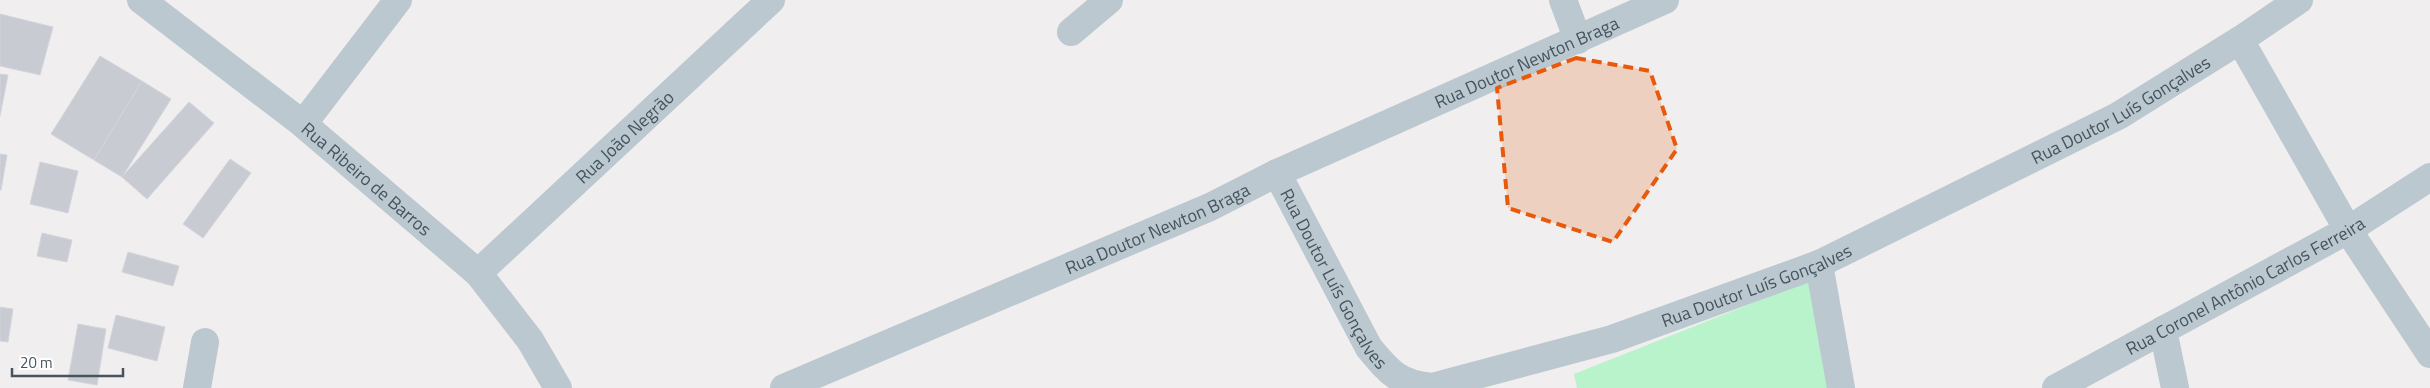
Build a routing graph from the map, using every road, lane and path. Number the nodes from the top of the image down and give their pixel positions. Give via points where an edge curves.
1 (141, 0) edge
2 (398, 0) edge
3 (771, 0) edge
4 (1109, 0) edge
5 (1563, 0) edge
6 (1665, 0) edge
7 (2299, 0) edge
8 (1071, 32) dead end
9 (1578, 40) junction
10 (2240, 40) junction
11 (303, 124) junction
12 (1277, 173) junction
13 (2430, 177) edge
14 (2348, 230) junction
15 (1819, 264) junction
16 (478, 273) junction
17 (2163, 330) junction
18 (205, 342) dead end
19 (2430, 354) edge
20 (197, 388) edge
21 (558, 388) edge
22 (784, 388) edge
23 (1842, 388) edge
24 (2056, 388) edge
25 (2175, 388) edge

1 - 11 street, Rua Ribeiro de Barros
2 - 11 street
3 - 16 street, Rua João Negrão
4 - 8 street
5 - 9 street
6 - 9 street, Rua Doutor Newton Braga
7 - 10 street, Rua Doutor Luís Gonçalves
9 - 12 street, Rua Doutor Newton Braga
10 - 14 street
10 - 15 street, Rua Doutor Luís Gonçalves via 2118,116
11 - 16 street, Rua Ribeiro de Barros
12 - 15 street, Rua Doutor Luís Gonçalves via 1369,348 1389,372 1412,385 1432,387 1612,339
12 - 22 street, Rua Doutor Newton Braga via 1201,211
13 - 14 street, Rua Coronel Antônio Carlos Ferreira
14 - 17 street, Rua Coronel Antônio Carlos Ferreira
14 - 19 street
15 - 23 street
16 - 21 street, Rua Ribeiro de Barros via 530,340
17 - 24 street, Rua Coronel Antônio Carlos Ferreira
17 - 25 street
18 - 20 street

